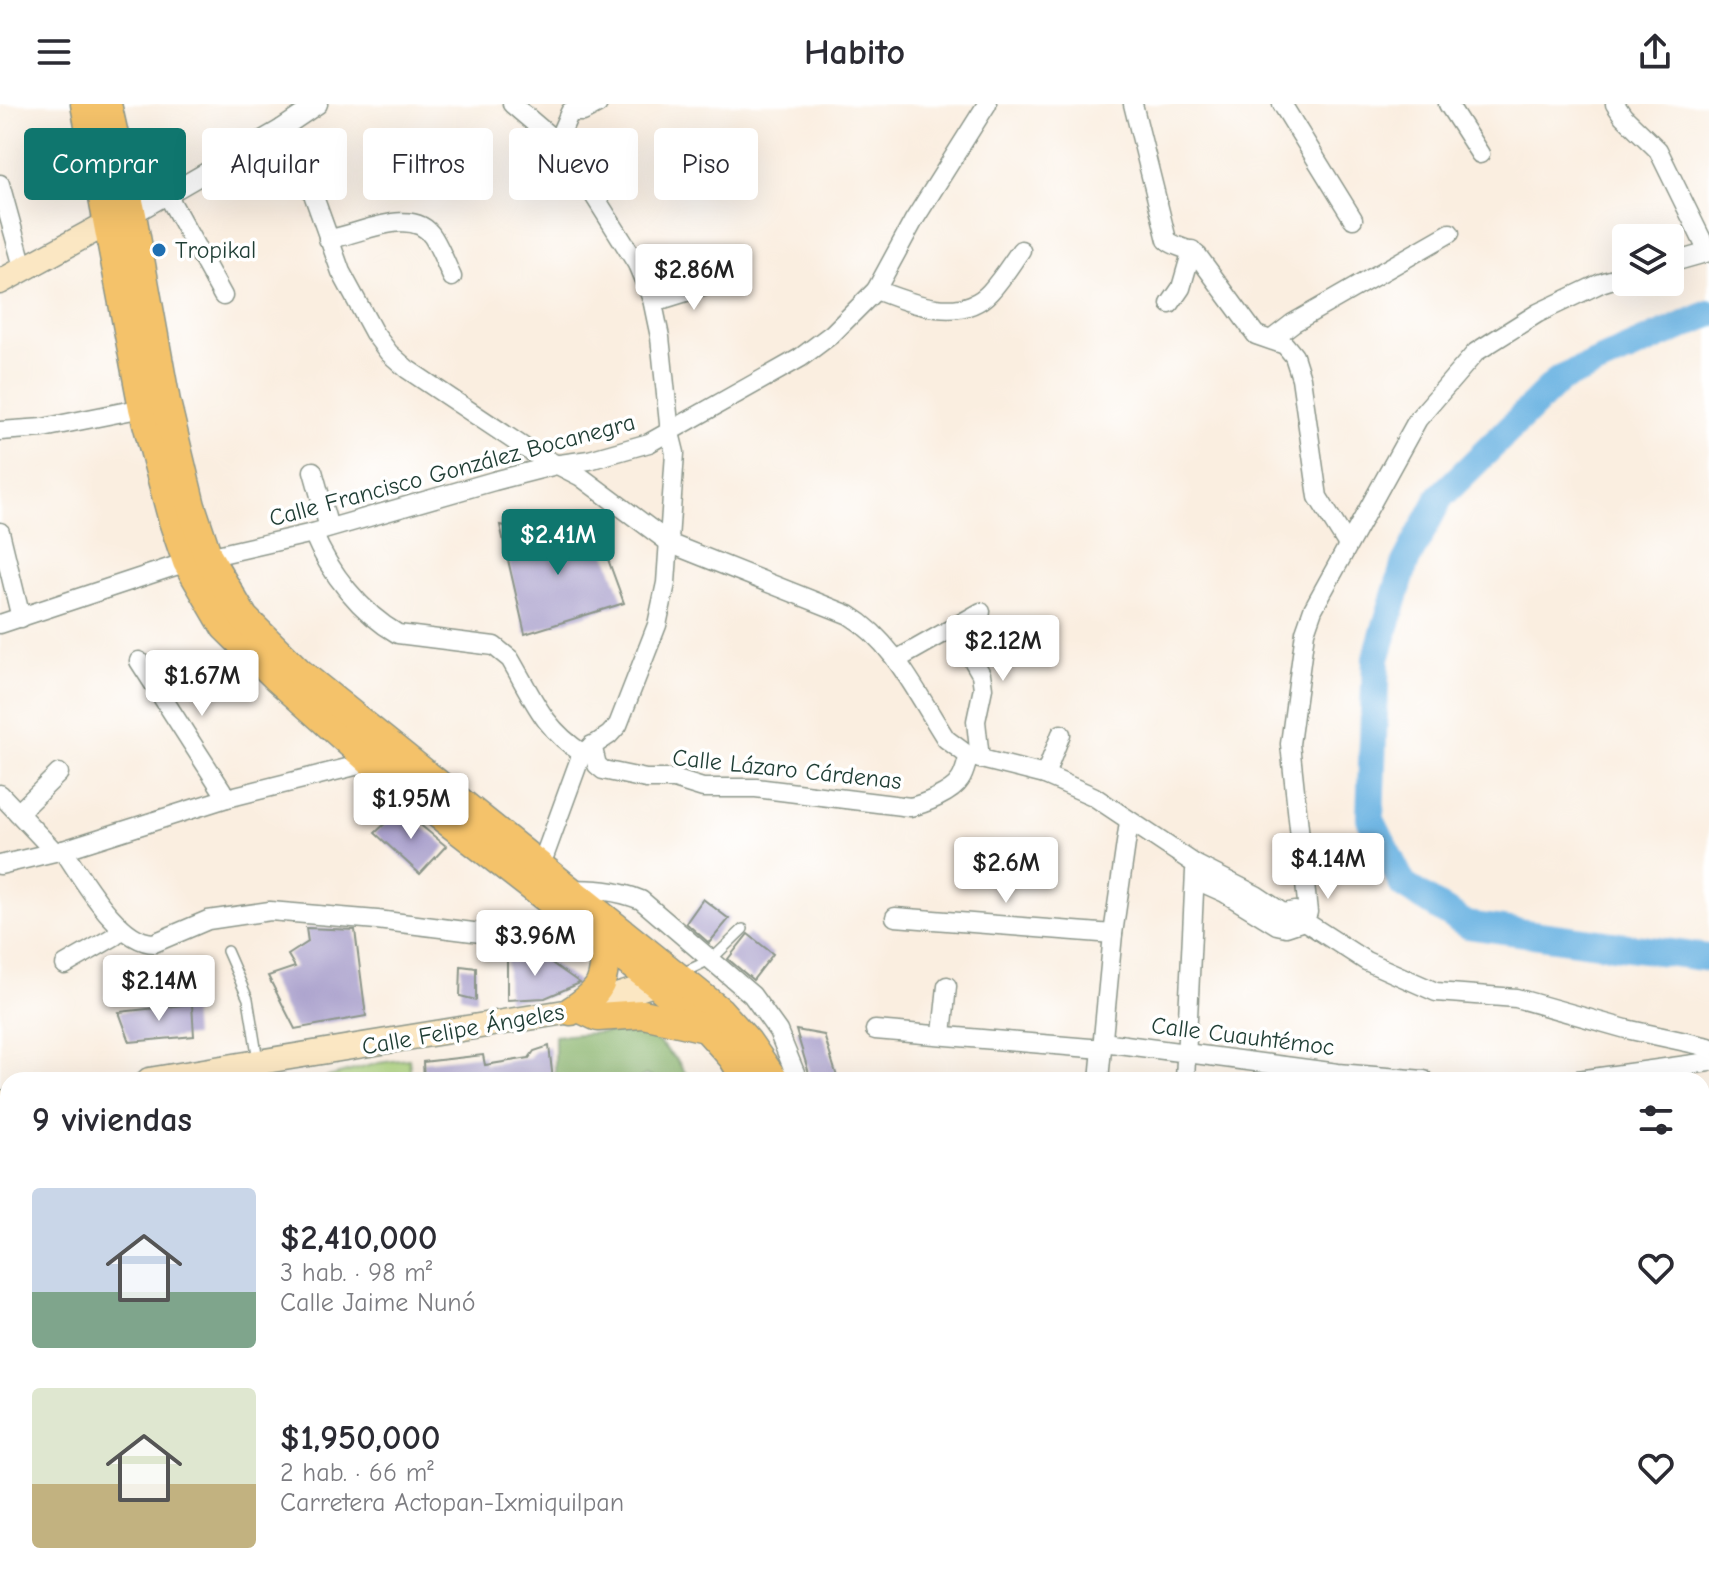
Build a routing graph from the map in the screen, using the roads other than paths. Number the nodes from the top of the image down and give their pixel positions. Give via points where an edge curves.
1 (85, 104) edge
2 (107, 104) edge
3 (512, 104) edge
4 (598, 104) edge
5 (987, 104) edge
6 (1133, 104) edge
7 (1282, 104) edge
8 (1448, 104) edge
9 (1615, 104) edge
10 (310, 106) edge
11 (282, 128) edge
12 (540, 128) edge
13 (563, 128) edge
14 (1480, 154) dead end
15 (0, 184) edge
16 (160, 200) edge
17 (170, 200) edge
18 (315, 200) edge
19 (597, 200) edge
20 (1353, 219) dead end
21 (119, 220) junction
22 (1450, 233) dead end
23 (328, 239) junction
24 (1021, 250) dead end
25 (1192, 250) junction
26 (1708, 252) edge
27 (1684, 259) edge
28 (23, 267) junction
29 (452, 277) dead end
30 (1612, 279) edge
31 (0, 282) edge
32 (734, 284) dead end
33 (876, 290) junction
34 (223, 296) dead end
35 (652, 299) junction
36 (1170, 304) dead end
37 (1272, 339) junction
38 (143, 408) junction
39 (0, 431) edge
40 (670, 433) junction
41 (560, 464) junction
42 (313, 471) dead end
43 (321, 531) junction
44 (0, 532) edge
45 (671, 544) junction
46 (1348, 545) junction
47 (198, 560) junction
48 (981, 612) dead end
49 (21, 618) junction
50 (0, 624) edge
51 (954, 627) junction
52 (896, 660) junction
53 (139, 661) dead end
54 (1061, 734) dead end
55 (587, 749) junction
56 (974, 757) junction
57 (371, 762) junction
58 (59, 773) dead end
59 (1045, 775) junction
60 (0, 794) edge
61 (227, 798) junction
62 (18, 813) junction
63 (1129, 822) junction
64 (59, 850) junction
65 (0, 865) edge
66 (540, 868) junction
67 (1195, 872) junction
68 (569, 902) junction
69 (1300, 916) junction
70 (895, 917) dead end
71 (120, 926) junction
72 (743, 929) dead end
73 (1113, 934) junction
74 (605, 945) junction
75 (227, 951) dead end
76 (712, 959) junction
77 (65, 965) dead end
78 (667, 980) junction
79 (947, 986) dead end
80 (576, 1010) junction
81 (774, 1023) junction
82 (707, 1029) junction
83 (875, 1030) dead end
84 (942, 1034) junction
85 (747, 1041) junction
86 (1102, 1046) junction
87 (1709, 1047) edge
88 (1186, 1053) junction
89 (1709, 1062) edge
90 (259, 1063) junction
91 (201, 1072) edge
92 (741, 1072) edge
93 (768, 1072) edge
94 (795, 1072) edge
95 (1100, 1072) edge
96 (1185, 1072) edge
97 (1330, 1072) edge
98 (1636, 1072) edge

1 - 21 main road
2 - 21 main road
3 - 12 street
4 - 13 street via 570,112
5 - 33 street, Calle Francisco González Bocanegra
6 - 25 street via 1164,232 1173,245
7 - 20 street
8 - 14 street
9 - 26 street via 1658,150
10 - 11 street
15 - 28 street
16 - 21 street
17 - 34 street
18 - 23 street
19 - 35 street
21 - 28 main road
21 - 38 main road
21 - 47 main road via 191,506
22 - 37 street
23 - 29 street via 402,222 423,227
23 - 41 street via 348,285 389,353 528,450
24 - 33 street via 988,294 964,307 911,304
25 - 36 street via 1181,288
25 - 37 street via 1256,335
26 - 27 street
28 - 31 main road
30 - 46 street via 1538,313 1476,352 1418,419
32 - 35 street
33 - 40 street, Calle Francisco González Bocanegra via 800,358
35 - 40 street
37 - 46 street via 1294,356 1318,497
38 - 39 street
38 - 47 main road via 173,521
40 - 41 street, Calle Francisco González Bocanegra via 622,451
40 - 45 street via 675,453
41 - 43 street, Calle Francisco González Bocanegra
41 - 45 street
42 - 43 street
43 - 47 street, Calle Francisco González Bocanegra
43 - 55 street via 332,569 385,627 398,634 502,650 550,728 561,740
44 - 49 street
45 - 52 street via 849,615 866,625
45 - 55 street via 657,625 618,725
46 - 69 street via 1305,632 1290,744 1308,912
47 - 49 street, Calle Francisco González Bocanegra
47 - 57 main road via 225,627
47 - 66 main road via 244,618 300,673
48 - 51 street
49 - 50 street, Calle Francisco González Bocanegra
51 - 52 street
51 - 56 street via 981,674
52 - 56 street via 946,739
53 - 61 street
54 - 59 street
55 - 56 street, Calle Lázaro Cárdenas via 603,770 646,779 910,807 956,785
55 - 66 street
56 - 59 street
57 - 61 street
57 - 68 main road
58 - 62 street
59 - 63 street via 1093,796
60 - 62 street
61 - 64 street
62 - 64 street
63 - 67 street
63 - 73 street
64 - 65 street
64 - 71 street
66 - 68 main road
67 - 69 street
67 - 88 street
68 - 71 street via 508,932 489,934 270,911 208,920 154,943 134,938
68 - 74 main road
68 - 76 street via 601,889 641,900
68 - 78 main road
69 - 87 street via 1366,961 1436,992 1516,998
70 - 73 street
71 - 77 street via 115,936
72 - 76 lane
73 - 86 street
74 - 78 main road
74 - 80 main road via 604,977 594,996
75 - 90 lane via 248,999
76 - 78 lane
76 - 81 street
78 - 80 main road, Calle Felipe Ángeles
78 - 82 main road
78 - 85 main road via 720,1011
79 - 84 street
80 - 82 main road via 598,1017 643,1014
80 - 90 main road, Calle Felipe Ángeles
81 - 85 street
81 - 94 street
82 - 92 main road
83 - 84 street, Calle Cuauhtémoc
84 - 86 street, Calle Cuauhtémoc
85 - 93 main road
86 - 88 street, Calle Cuauhtémoc
86 - 95 street
88 - 96 street
88 - 97 street, Calle Cuauhtémoc
89 - 98 street
90 - 91 main road, Calle Felipe Ángeles

